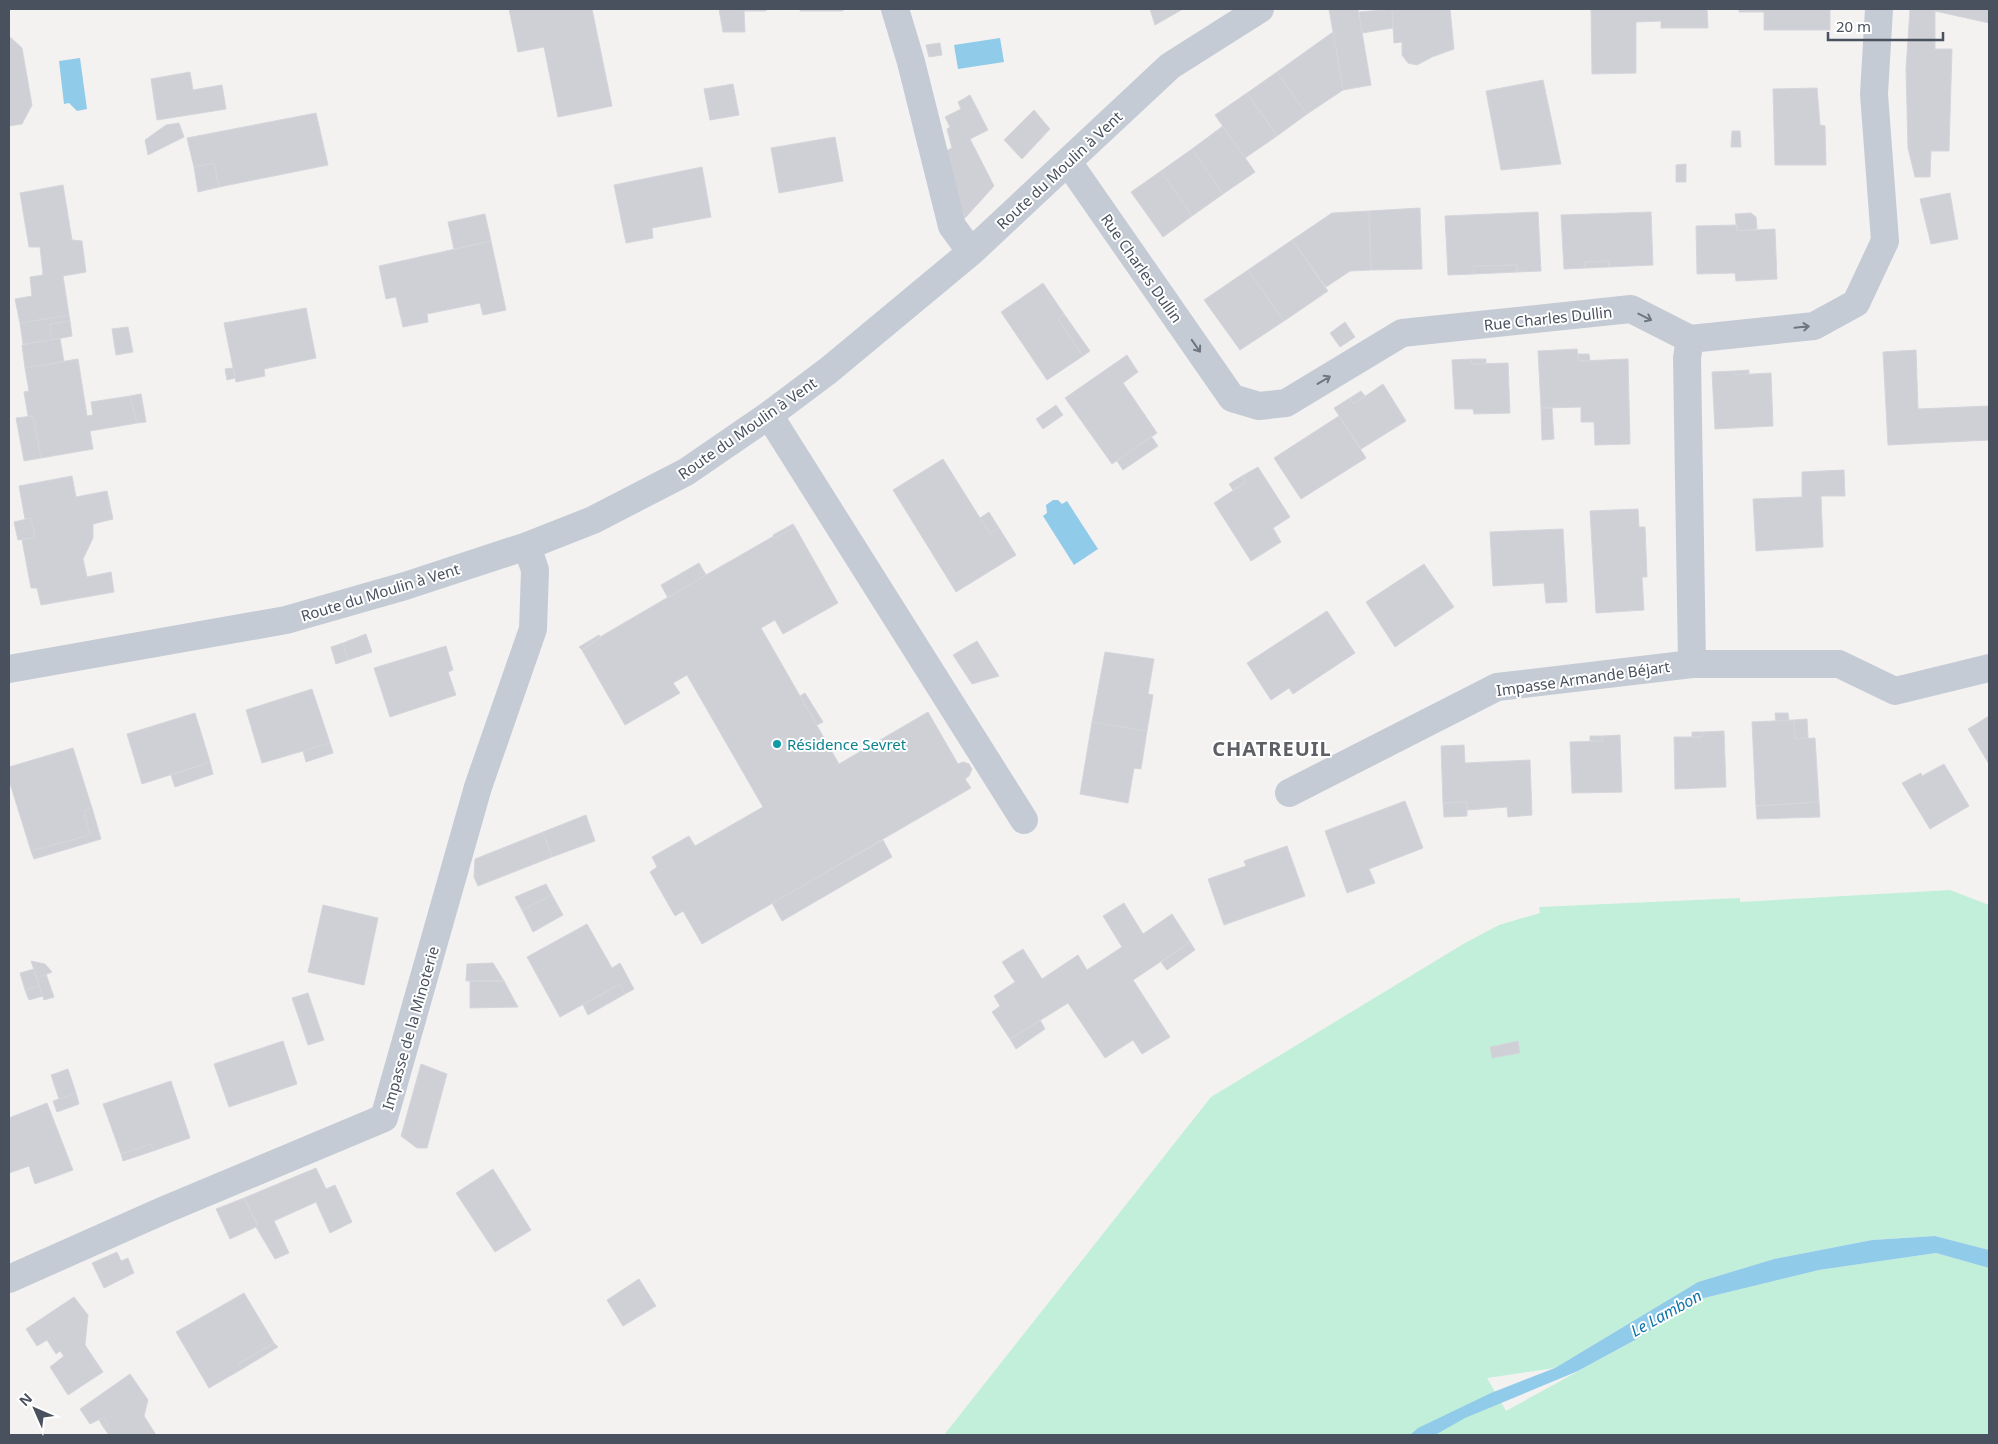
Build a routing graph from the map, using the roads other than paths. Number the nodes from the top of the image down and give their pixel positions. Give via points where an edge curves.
1 (895, 9) edge
2 (1260, 9) edge
3 (1879, 9) edge
4 (1068, 162) junction
5 (971, 252) junction
6 (1690, 339) junction
7 (770, 415) junction
8 (527, 546) junction
9 (1692, 664) junction
10 (1989, 668) edge
11 (9, 669) edge
12 (1289, 793) dead end
13 (1024, 820) dead end
14 (9, 1279) edge

1 - 5 street via 952,226
2 - 4 street, Route du Moulin à Vent via 1170,66
6 -> 3 street via 1814,326 1856,303 1885,241 1874,94
4 - 5 street, Route du Moulin à Vent
4 -> 6 street, Rue Charles Dullin via 1232,398 1260,406 1286,403 1402,333 1631,310
5 - 7 street, Route du Moulin à Vent
6 - 9 street, Impasse Armande Béjart via 1687,358
7 - 8 street, Route du Moulin à Vent via 686,472 593,520
7 - 13 street
8 - 11 street, Route du Moulin à Vent via 286,620
8 - 14 street, Impasse de la Minoterie via 535,570 533,629 478,787 384,1118
9 - 10 street, Impasse Armande Béjart via 1839,664 1895,691
9 - 12 street, Impasse Armande Béjart via 1497,687

